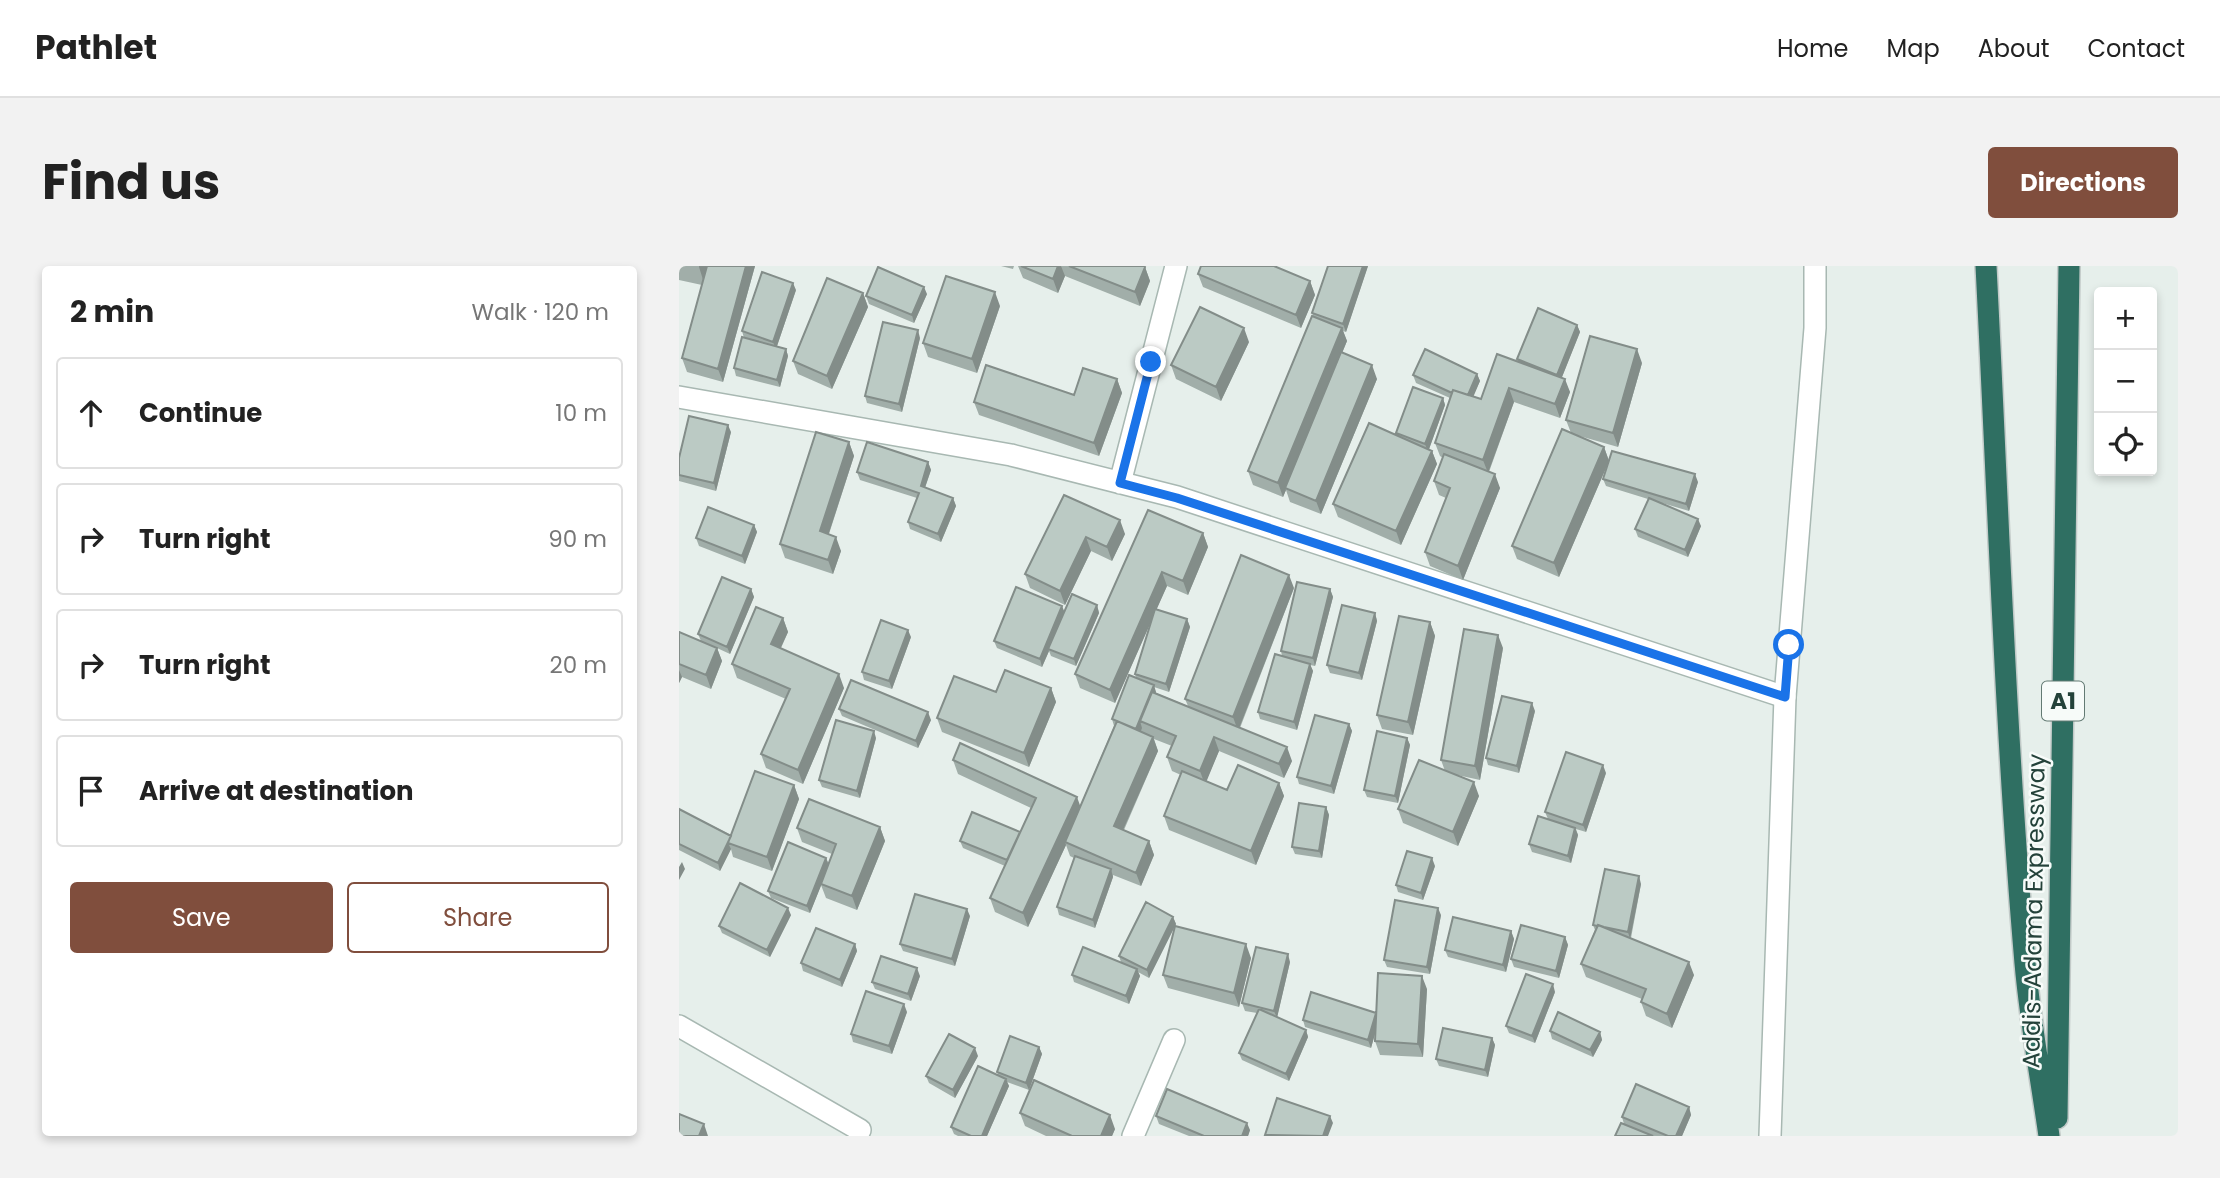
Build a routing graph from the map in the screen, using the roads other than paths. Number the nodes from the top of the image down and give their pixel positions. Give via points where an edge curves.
1 (1177, 266) edge
2 (1815, 266) edge
3 (1986, 266) edge
4 (2069, 266) edge
5 (679, 397) edge
6 (1120, 483) junction
7 (1785, 697) junction
8 (679, 1026) edge
9 (1174, 1040) dead end
10 (860, 1130) dead end
11 (1133, 1136) edge
12 (1770, 1136) edge
13 (2049, 1136) edge
14 (2057, 1136) edge

1 - 6 street
2 - 7 street via 1815,328
3 - 13 highway via 2005,707 2025,966
4 - 14 highway, Addis-Adama Expressway / A1
5 - 6 street via 1011,455
6 - 7 street via 1191,502
7 - 12 street
8 - 10 street
9 - 11 street

